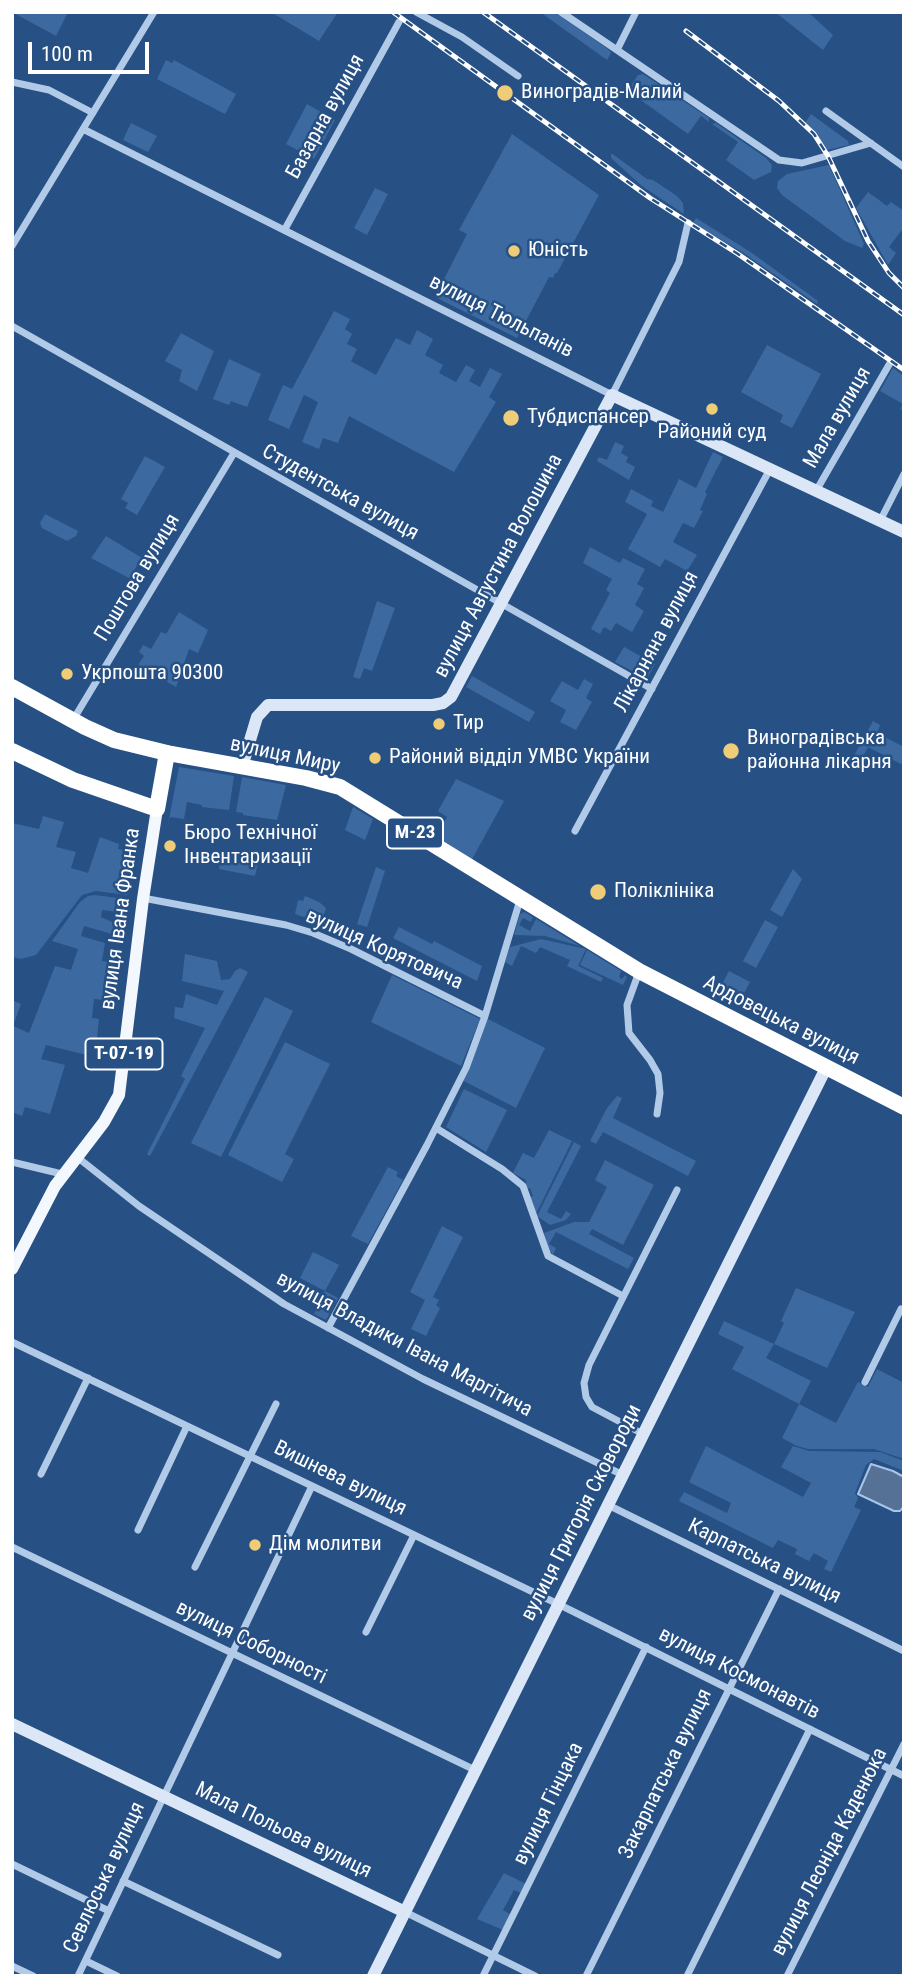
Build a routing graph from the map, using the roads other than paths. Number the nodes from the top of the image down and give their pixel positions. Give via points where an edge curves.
1 (154, 12) edge
2 (416, 12) edge
3 (561, 12) edge
4 (636, 12) edge
5 (399, 22) dead end
6 (617, 50) junction
7 (518, 76) dead end
8 (12, 82) edge
9 (825, 111) dead end
10 (93, 113) junction
11 (83, 129) junction
12 (871, 143) junction
13 (904, 167) edge
14 (688, 223) dead end
15 (285, 229) junction
16 (12, 246) edge
17 (12, 326) edge
18 (890, 363) dead end
19 (612, 395) junction
20 (234, 453) junction
21 (770, 469) junction
22 (904, 474) edge
23 (816, 491) junction
24 (880, 521) junction
25 (904, 533) edge
26 (500, 604) junction
27 (12, 688) edge
28 (652, 689) junction
29 (73, 721) junction
30 (12, 751) edge
31 (167, 753) junction
32 (242, 766) junction
33 (157, 809) junction
34 (575, 831) dead end
35 (143, 898) junction
36 (520, 900) junction
37 (639, 971) junction
38 (485, 1016) junction
39 (826, 1068) junction
40 (904, 1107) edge
41 (657, 1114) dead end
42 (436, 1128) junction
43 (77, 1157) junction
44 (12, 1162) edge
45 (62, 1174) junction
46 (677, 1190) dead end
47 (12, 1269) edge
48 (624, 1296) junction
49 (904, 1311) edge
50 (328, 1328) junction
51 (12, 1342) edge
52 (88, 1378) junction
53 (864, 1382) dead end
54 (276, 1404) dead end
55 (187, 1426) junction
56 (643, 1434) junction
57 (250, 1456) junction
58 (41, 1474) dead end
59 (623, 1475) junction
60 (312, 1486) junction
61 (608, 1505) junction
62 (138, 1530) dead end
63 (414, 1535) junction
64 (12, 1547) edge
65 (195, 1567) dead end
66 (779, 1589) junction
67 (558, 1604) junction
68 (366, 1632) dead end
69 (646, 1647) junction
70 (904, 1651) edge
71 (232, 1652) junction
72 (729, 1688) junction
73 (12, 1724) edge
74 (810, 1729) junction
75 (904, 1744) edge
76 (891, 1769) junction
77 (475, 1770) junction
78 (904, 1776) edge
79 (163, 1795) junction
80 (12, 1864) edge
81 (123, 1881) junction
82 (109, 1911) junction
83 (405, 1912) junction
84 (278, 1955) dead end
85 (494, 1955) junction
86 (86, 1961) junction
87 (12, 1966) edge
88 (33, 1976) edge
89 (78, 1976) edge
90 (117, 1976) edge
91 (373, 1976) edge
92 (483, 1976) edge
93 (535, 1976) edge
94 (586, 1976) edge
95 (687, 1976) edge
96 (787, 1976) edge

1 - 10 street
2 - 7 street
3 - 6 street
4 - 6 street
5 - 15 street, Базарна вулиця
6 - 12 street via 779,160 802,163
8 - 10 street via 49,90
9 - 12 street
10 - 11 street
11 - 15 street, вулиця Тюльпанів
11 - 16 street
12 - 13 street
14 - 19 street, вулиця Августина Волошина via 679,262
15 - 19 street, вулиця Тюльпанів
17 - 20 street, Студентська вулиця
18 - 23 street, Мала вулиця
19 - 21 street, вулиця Тюльпанів
19 - 26 street, вулиця Августина Волошина
20 - 26 street, Студентська вулиця
20 - 29 street, Поштова вулиця
21 - 23 street, вулиця Тюльпанів
21 - 28 street, Лікарняна вулиця
22 - 24 street
23 - 24 street, вулиця Тюльпанів
24 - 25 street, вулиця Тюльпанів
26 - 28 street, Студентська вулиця
26 - 32 street, вулиця Августина Волошина via 448,701 433,705 268,705 257,717
27 - 29 highway, вулиця Миру / М-23
28 - 34 street, Лікарняна вулиця
29 - 31 highway, вулиця Миру / М-23 via 114,740
30 - 33 highway via 73,780
31 - 32 highway, вулиця Миру / М-23
31 - 33 highway, вулиця Івана Франка
32 - 36 highway, вулиця Миру / М-23 via 340,787
33 - 35 main road, вулиця Івана Франка / Т-07-19
35 - 38 street, вулиця Корятовича via 313,933
35 - 43 main road, вулиця Івана Франка / Т-07-19 via 119,1095
36 - 37 highway, вулиця Миру / М-23
36 - 38 street, вулиця Корятовича
37 - 39 highway, Ардовецька вулиця / М-23
37 - 41 street via 626,1005 629,1033 658,1074
38 - 42 street, вулиця Корятовича
39 - 40 highway, Ардовецька вулиця / М-23
39 - 56 street, вулиця Григорія Сковороди
42 - 48 street via 523,1186 548,1256
42 - 50 street, вулиця Корятовича
43 - 45 main road, вулиця Івана Франка / Т-07-19
43 - 50 street, вулиця Владики Івана Маргітича via 214,1258
44 - 45 street
45 - 47 main road, вулиця Івана Франка / Т-07-19
46 - 48 street
48 - 56 street via 589,1365 584,1390 592,1407
49 - 53 street via 901,1309
50 - 59 street, вулиця Владики Івана Маргітича
51 - 52 street, Вишнева вулиця
52 - 55 street, Вишнева вулиця
52 - 58 street
54 - 57 street, Вишнева вулиця
55 - 57 street, Вишнева вулиця
55 - 62 street
56 - 59 street, вулиця Григорія Сковороди
57 - 60 street, Вишнева вулиця
57 - 65 street, Вишнева вулиця
59 - 61 street, вулиця Григорія Сковороди
60 - 63 street, Вишнева вулиця
60 - 71 street, Севлюська вулиця
61 - 66 street, Карпатська вулиця
61 - 67 street, вулиця Григорія Сковороди
63 - 67 street, Вишнева вулиця
63 - 68 street, Вишнева вулиця
64 - 71 street, вулиця Соборності
66 - 70 street, Карпатська вулиця
66 - 72 street, Закарпатська вулиця
67 - 69 street, вулиця Космонавтів
67 - 77 street, вулиця Григорія Сковороди
69 - 72 street, вулиця Космонавтів
69 - 85 street, вулиця Гінцака
71 - 77 street, вулиця Соборності
71 - 79 street, Севлюська вулиця
72 - 74 street, вулиця Космонавтів
72 - 94 street, Закарпатська вулиця
73 - 79 street, Мала Польова вулиця
74 - 76 street, вулиця Космонавтів
74 - 95 street
75 - 76 street, вулиця Леоніда Каденюка
76 - 78 street, вулиця Космонавтів
76 - 96 street, вулиця Леоніда Каденюка
77 - 83 street, вулиця Григорія Сковороди
79 - 81 street, Севлюська вулиця
79 - 83 street, Мала Польова вулиця
80 - 82 street
81 - 82 street, Севлюська вулиця
81 - 84 street
82 - 86 street, Севлюська вулиця
83 - 85 street, Мала Польова вулиця
83 - 91 street, вулиця Григорія Сковороди
85 - 92 street, вулиця Гінцака
85 - 93 street, Мала Польова вулиця
86 - 89 street, Севлюська вулиця
86 - 90 street
87 - 88 street

